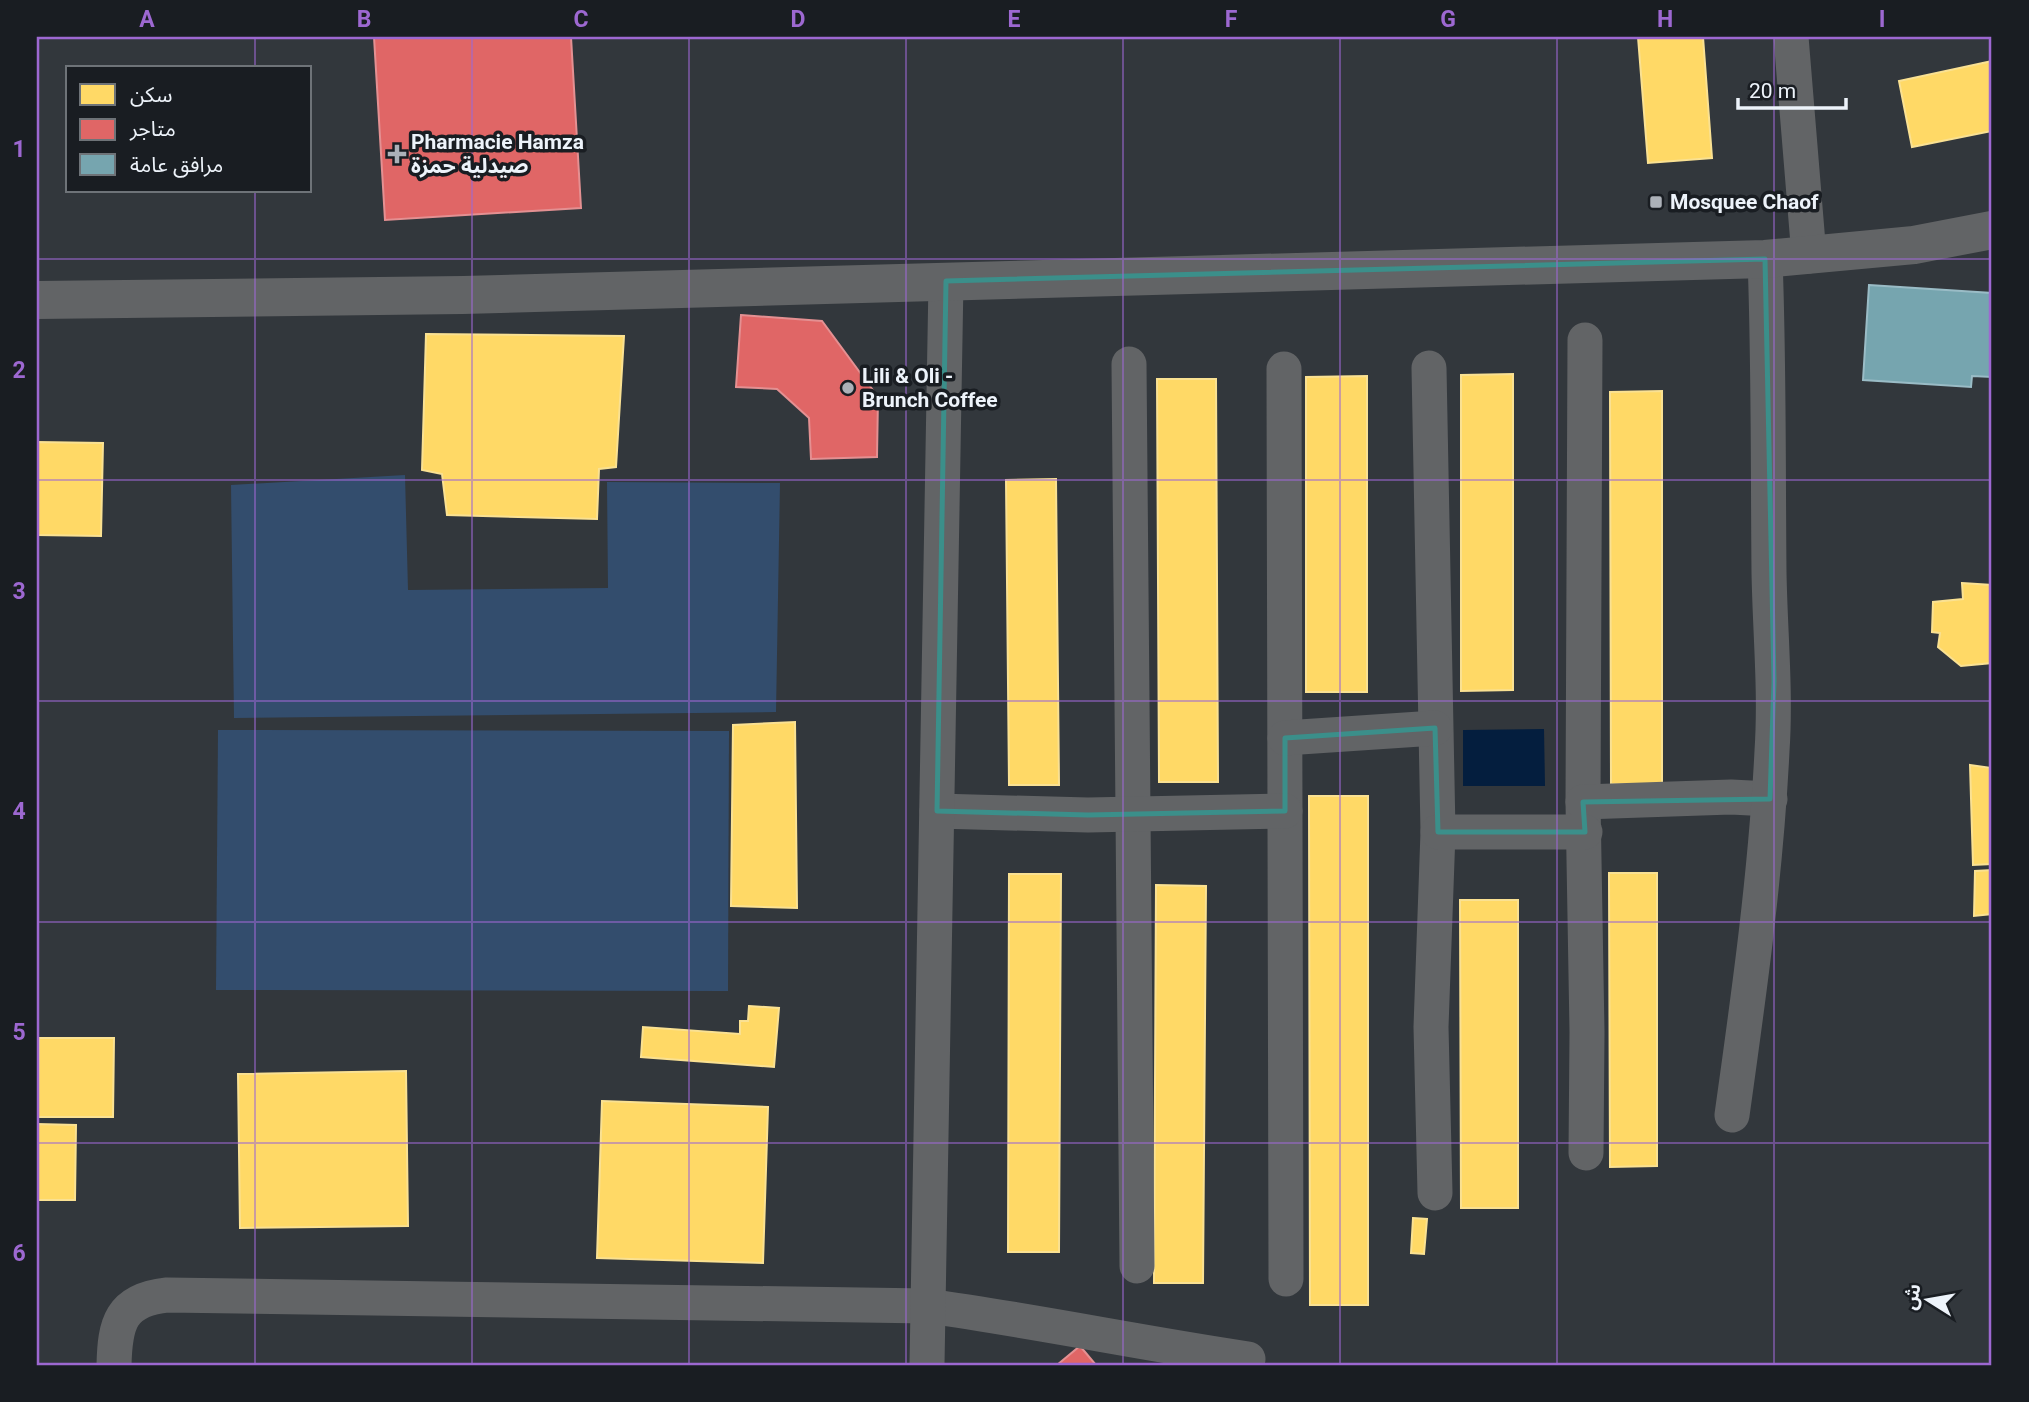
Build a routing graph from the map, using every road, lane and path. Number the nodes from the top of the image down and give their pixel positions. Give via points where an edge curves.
1 (1791, 37) edge
2 (1992, 230) edge
3 (1809, 256) junction
4 (1765, 259) junction
5 (946, 281) junction
6 (37, 300) edge
7 (1585, 340) dead end
8 (1129, 364) dead end
9 (1429, 368) dead end
10 (1284, 369) dead end
11 (1436, 728) junction
12 (1285, 738) junction
13 (1770, 799) junction
14 (937, 811) junction
15 (1285, 811) junction
16 (1132, 814) junction
17 (1584, 817) junction
18 (1438, 832) junction
19 (1732, 1115) dead end
20 (1586, 1153) dead end
21 (1435, 1192) dead end
22 (1137, 1266) dead end
23 (1286, 1279) dead end
24 (928, 1307) junction
25 (1248, 1359) dead end
26 (114, 1365) edge
27 (927, 1365) edge

1 - 3 street
2 - 3 street via 1913,245
3 - 4 street
4 - 5 street
4 - 13 street via 1774,681
5 - 6 street via 463,295
5 - 14 street
7 - 17 street
8 - 16 street
9 - 11 street
10 - 12 street
11 - 12 street
11 - 18 street
12 - 15 street
13 - 17 street via 1731,797
13 - 19 street
14 - 16 street
14 - 24 street
15 - 16 street
15 - 23 street
16 - 22 street
17 - 18 street
17 - 20 street
18 - 21 street via 1432,1027
24 - 25 street
24 - 26 street via 167,1295 149,1297 121,1319
24 - 27 street

